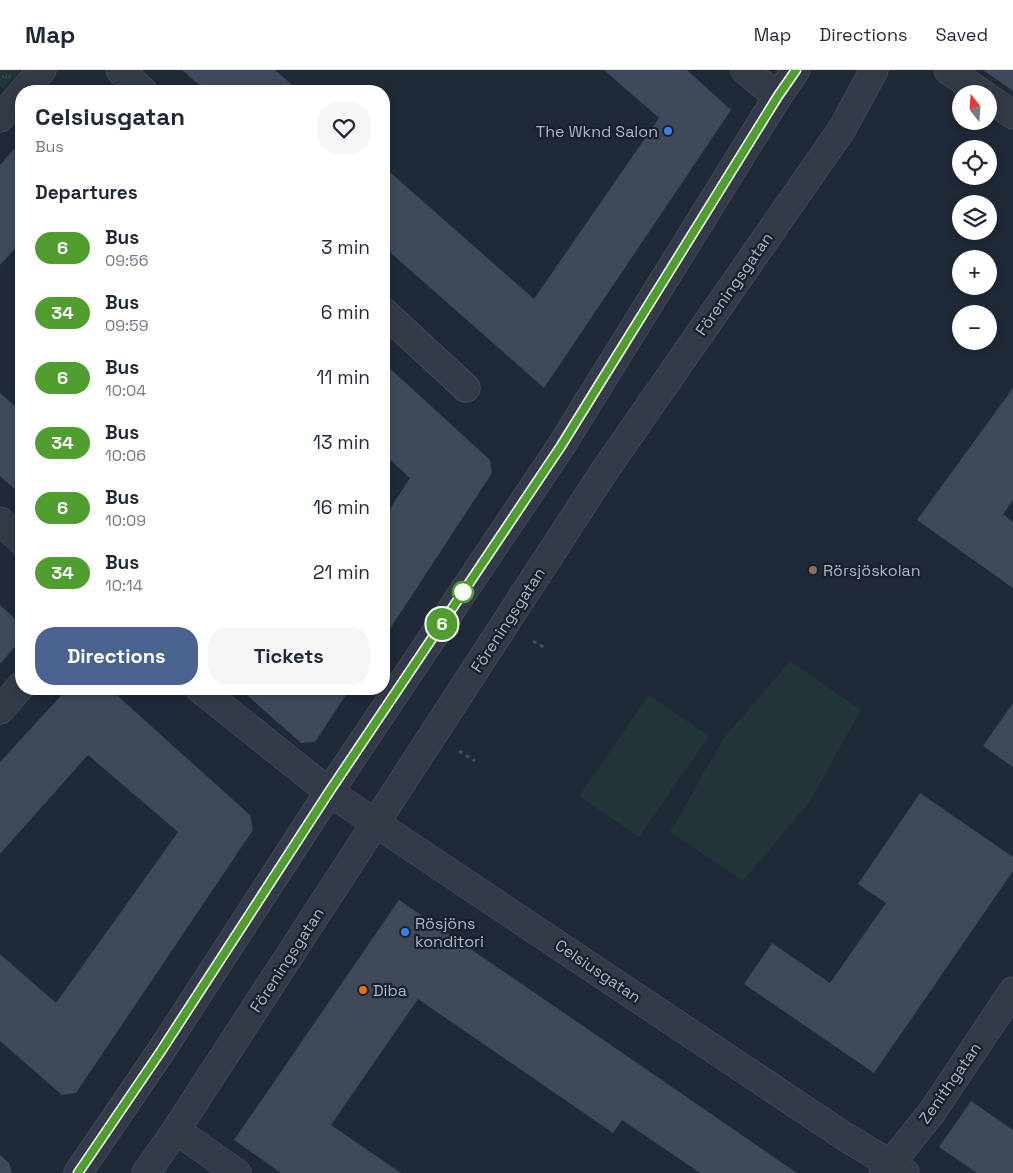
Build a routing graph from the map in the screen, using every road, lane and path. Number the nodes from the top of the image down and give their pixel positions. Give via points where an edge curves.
1 (42, 70) edge
2 (120, 70) edge
3 (745, 70) edge
4 (796, 70) edge
5 (874, 70) edge
6 (948, 70) edge
7 (28, 85) edge
8 (136, 85) edge
9 (970, 85) edge
10 (778, 96) junction
11 (15, 100) edge
12 (998, 104) edge
13 (1013, 114) edge
14 (0, 118) edge
15 (390, 318) edge
16 (466, 388) dead end
17 (0, 521) edge
18 (15, 535) edge
19 (534, 641) dead end
20 (545, 648) dead end
21 (15, 693) edge
22 (208, 695) edge
23 (0, 710) edge
24 (329, 792) junction
25 (376, 823) junction
26 (1013, 991) edge
27 (176, 1130) junction
28 (892, 1170) edge
29 (78, 1173) edge
30 (146, 1173) edge
31 (237, 1173) edge

1 - 7 street
2 - 8 street
3 - 10 street
4 - 10 street
5 - 25 street, Föreningsgatan via 842,130 605,470
6 - 9 street
10 - 24 street via 561,446
11 - 14 street
12 - 13 street
15 - 16 street
17 - 18 street
19 - 20 path
21 - 23 street
22 - 24 street, Celsiusgatan
24 - 25 street, Celsiusgatan
24 - 29 street
25 - 27 street, Föreningsgatan
25 - 28 street, Celsiusgatan
26 - 28 street, Zenithgatan
27 - 30 street, Föreningsgatan
27 - 31 street

